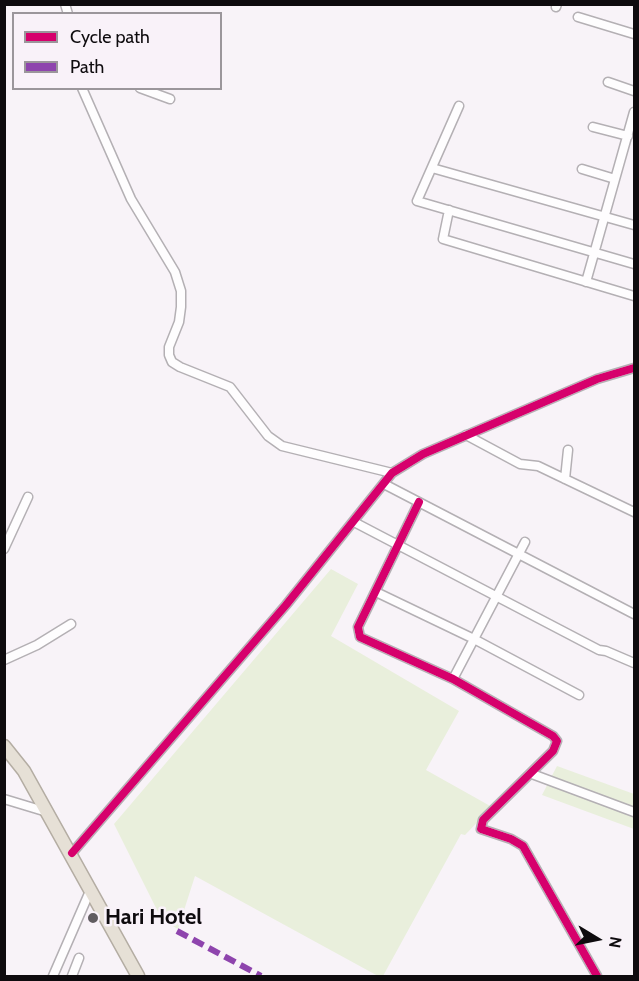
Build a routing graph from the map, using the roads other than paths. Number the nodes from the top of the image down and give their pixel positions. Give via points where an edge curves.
1 (578, 17) dead end
2 (634, 34) edge
3 (608, 82) dead end
4 (83, 90) edge
5 (146, 90) edge
6 (634, 91) edge
7 (171, 99) dead end
8 (459, 106) dead end
9 (634, 111) edge
10 (593, 127) dead end
11 (628, 136) junction
12 (432, 168) junction
13 (582, 169) dead end
14 (615, 179) junction
15 (449, 210) junction
16 (604, 217) junction
17 (634, 225) edge
18 (594, 252) junction
19 (634, 264) edge
20 (586, 282) junction
21 (634, 294) edge
22 (634, 368) edge
23 (466, 435) junction
24 (568, 450) dead end
25 (393, 472) junction
26 (565, 479) junction
27 (384, 484) junction
28 (28, 497) dead end
29 (419, 502) junction
30 (634, 512) edge
31 (354, 522) junction
32 (525, 542) dead end
33 (398, 546) junction
34 (4, 549) edge
35 (519, 555) junction
36 (376, 591) junction
37 (497, 596) junction
38 (634, 614) edge
39 (71, 624) dead end
40 (474, 639) junction
41 (4, 660) edge
42 (634, 663) edge
43 (453, 679) junction
44 (579, 694) dead end
45 (4, 746) edge
46 (532, 774) junction
47 (4, 799) edge
48 (48, 812) junction
49 (634, 812) edge
50 (72, 854) junction
51 (90, 891) junction
52 (79, 958) dead end
53 (53, 976) edge
54 (72, 976) edge
55 (138, 976) edge
56 (597, 976) edge

1 - 2 street
3 - 6 street
4 - 25 street via 131,199 175,272 181,307 170,347 172,362 230,387 268,436 282,446
5 - 7 street
8 - 12 street
9 - 11 street
10 - 11 street
11 - 14 street
12 - 15 street via 417,201
12 - 16 street
13 - 14 street
14 - 16 street
15 - 18 street
15 - 20 street via 443,239
16 - 17 street
16 - 18 street
18 - 19 street
18 - 20 street
20 - 21 street
22 - 23 street via 597,379
23 - 25 street
23 - 26 street via 520,464 538,466
24 - 26 street
25 - 27 street
26 - 30 street
27 - 29 street
27 - 31 street
28 - 34 street
29 - 33 street
29 - 35 street
31 - 33 street
31 - 50 street
32 - 35 street
33 - 36 street
33 - 37 street
35 - 37 street
35 - 38 street
36 - 40 street
36 - 43 street via 358,627 360,637
37 - 40 street
37 - 42 street via 598,650
39 - 41 street
40 - 43 street
40 - 44 street
43 - 46 street via 553,736 557,741 553,751
45 - 48 highway
46 - 49 street
46 - 56 street via 483,820 481,828 523,846
47 - 48 street
48 - 50 highway
50 - 51 highway
51 - 53 street
51 - 55 highway
52 - 54 street

